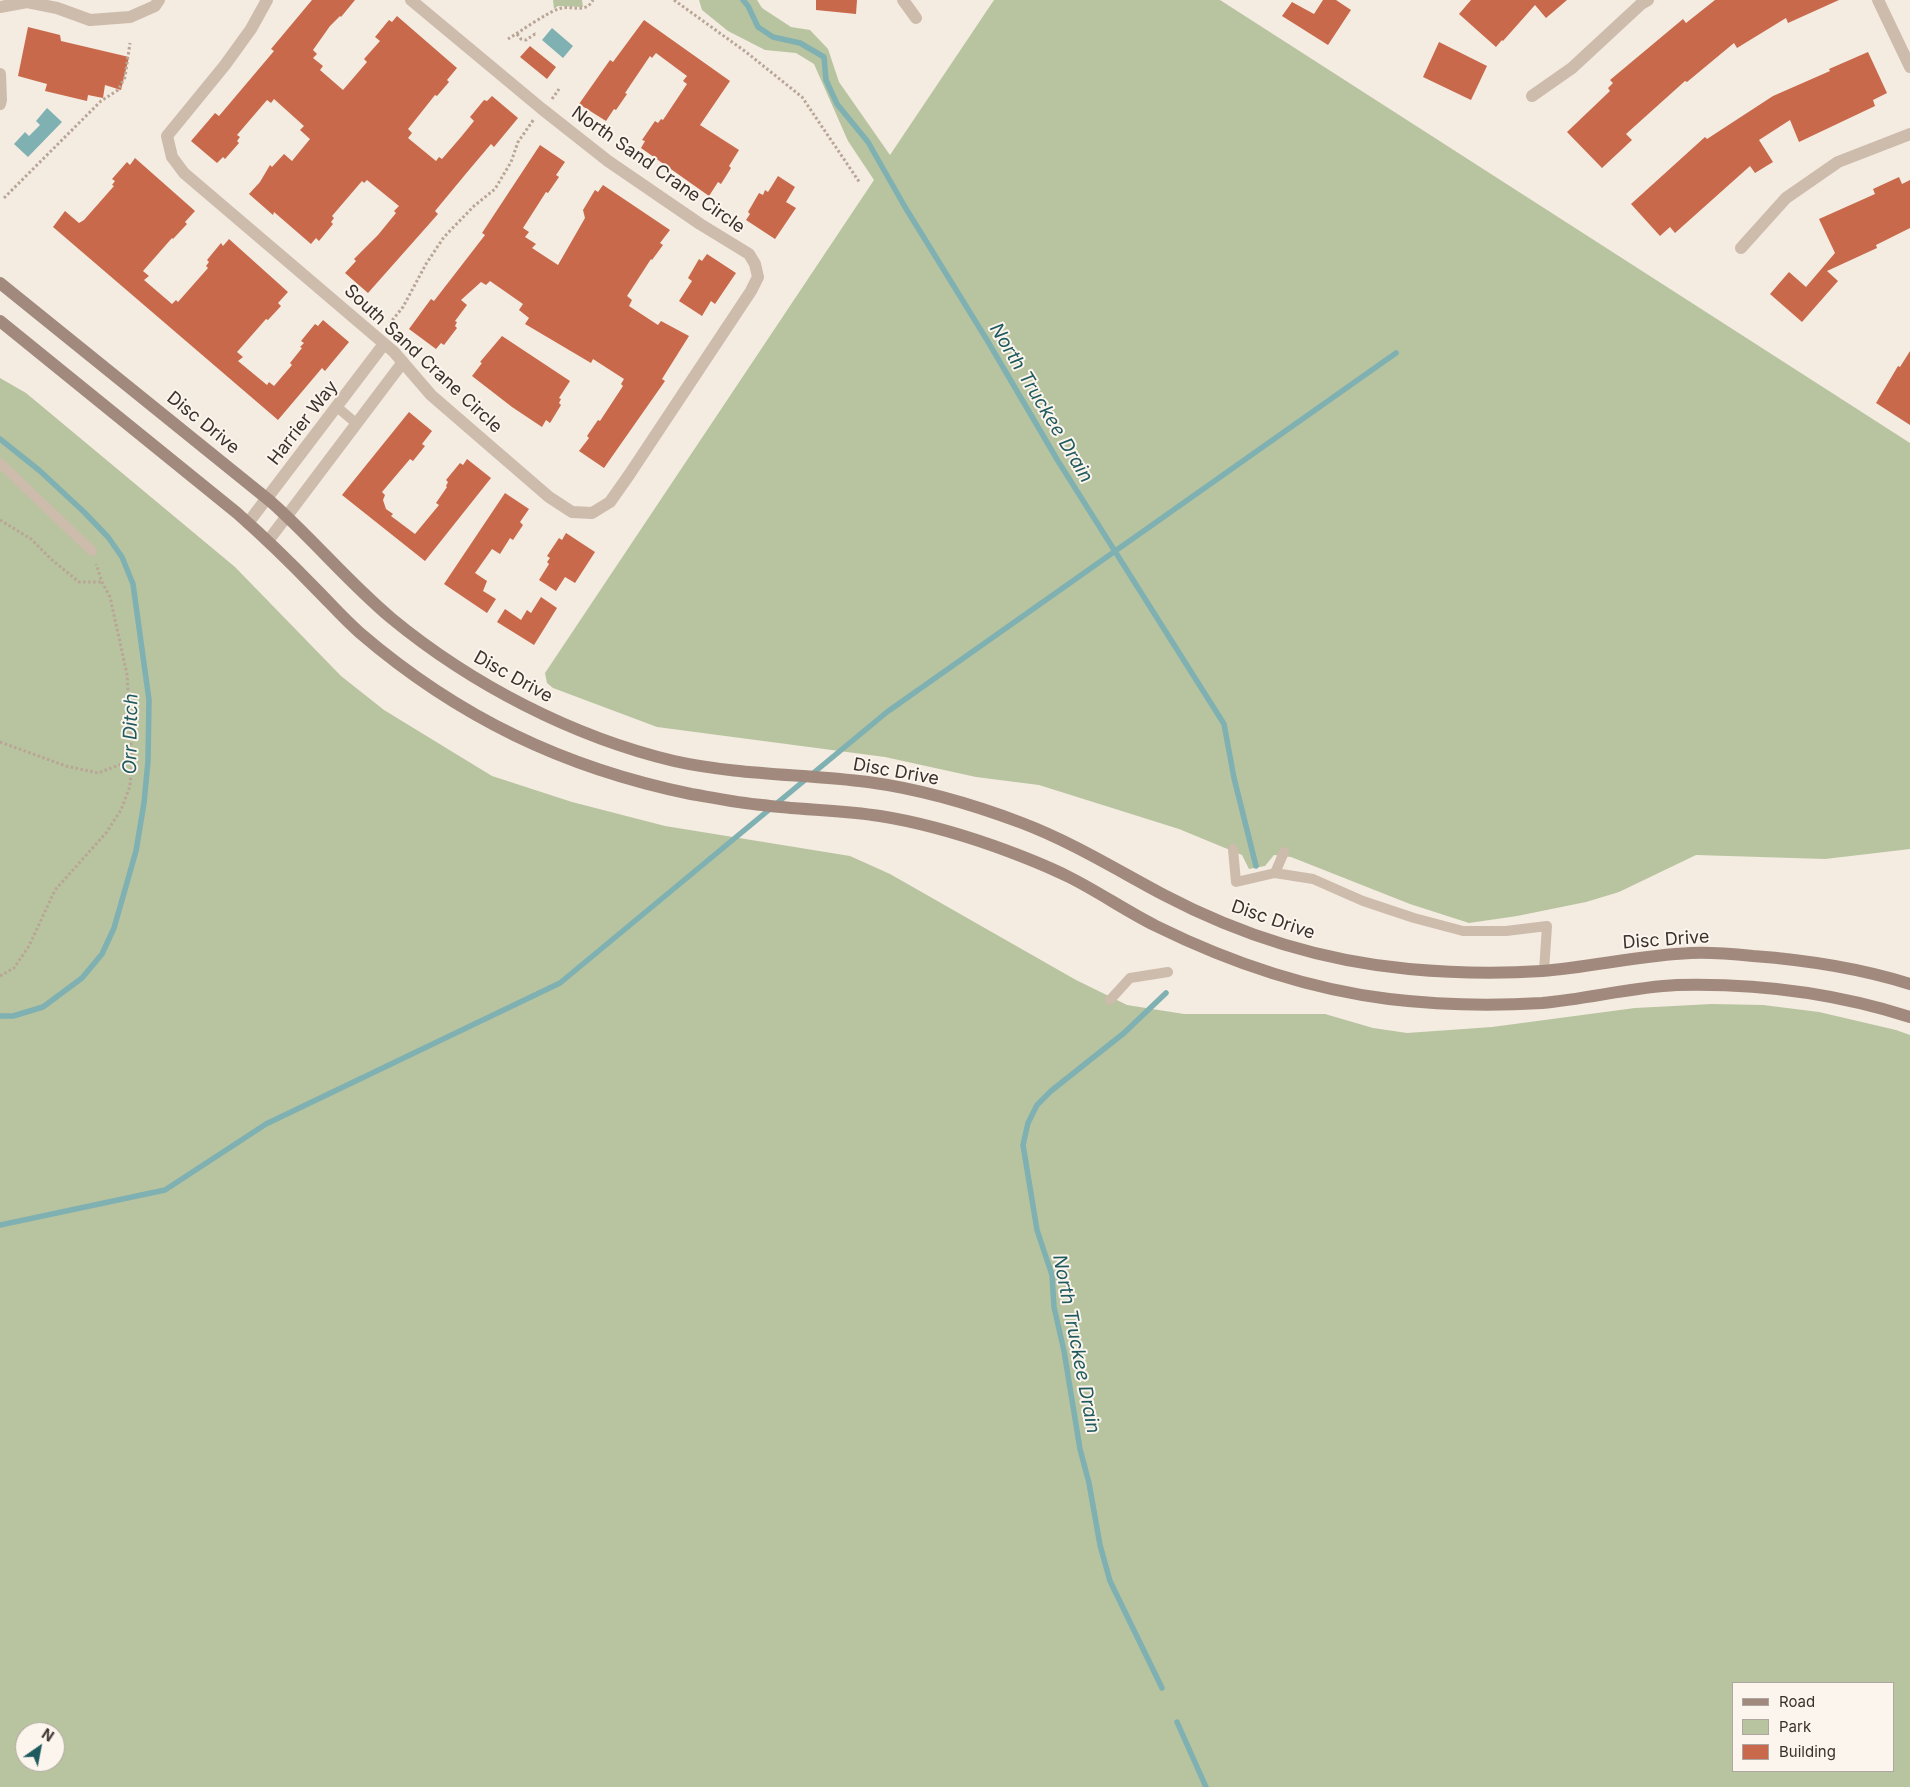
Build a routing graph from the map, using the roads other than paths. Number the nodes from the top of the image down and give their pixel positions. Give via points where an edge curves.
1 (159, 0) edge
2 (267, 0) edge
3 (411, 0) edge
4 (903, 0) edge
5 (1648, 0) edge
6 (1878, 0) edge
7 (0, 7) edge
8 (916, 18) dead end
9 (1910, 67) edge
10 (0, 75) edge
11 (1532, 96) dead end
12 (0, 104) edge
13 (1910, 134) edge
14 (1741, 248) dead end
15 (0, 283) edge
16 (0, 321) edge
17 (381, 341) junction
18 (403, 362) junction
19 (692, 380) joint
20 (337, 407) junction
21 (357, 424) junction
22 (0, 463) edge
23 (266, 498) junction
24 (287, 516) junction
25 (248, 523) junction
26 (268, 541) junction
27 (92, 551) road end
28 (1234, 849) dead end
29 (1284, 852) dead end
30 (1274, 873) junction
31 (1544, 971) junction
32 (1168, 972) dead end
33 (1910, 984) edge
34 (1110, 1000) dead end
35 (1910, 1017) edge

1 - 7 street via 155,6 130,16 90,20 57,8 26,2
2 - 17 street, South Sand Crane Circle via 241,43 167,136 172,157 184,173
3 - 19 street, North Sand Crane Circle via 608,161 749,254 758,277
4 - 8 street
5 - 11 street via 1572,68
6 - 9 street
10 - 12 street
13 - 14 street via 1838,162 1786,198
15 - 23 main road, Disc Drive
16 - 25 main road
17 - 18 street, South Sand Crane Circle
17 - 20 street, Harrier Way
18 - 19 street, South Sand Crane Circle via 431,395 549,497 572,512 592,513 610,502
18 - 21 street
20 - 21 lane
20 - 23 street, Harrier Way
21 - 24 street
22 - 27 lane
23 - 24 main road, Disc Drive
23 - 25 street, Harrier Way
24 - 26 street
24 - 31 main road, Disc Drive via 356,587 433,650 512,698 577,729 674,761 870,783 940,796 1057,837 1206,915 1304,951 1349,961 1433,971
25 - 26 main road
26 - 35 main road via 355,628 426,685 468,712 580,764 691,794 762,805 881,816 927,825 980,841 1071,878 1154,925 1192,942 1291,979 1386,998 1468,1005 1545,1002 1672,985 1749,986 1832,997
28 - 30 lane via 1236,882
29 - 30 lane
30 - 31 lane via 1313,879 1363,901 1463,931 1506,931 1547,926
31 - 33 main road, Disc Drive via 1685,954 1734,954 1821,962
32 - 34 lane via 1130,978

